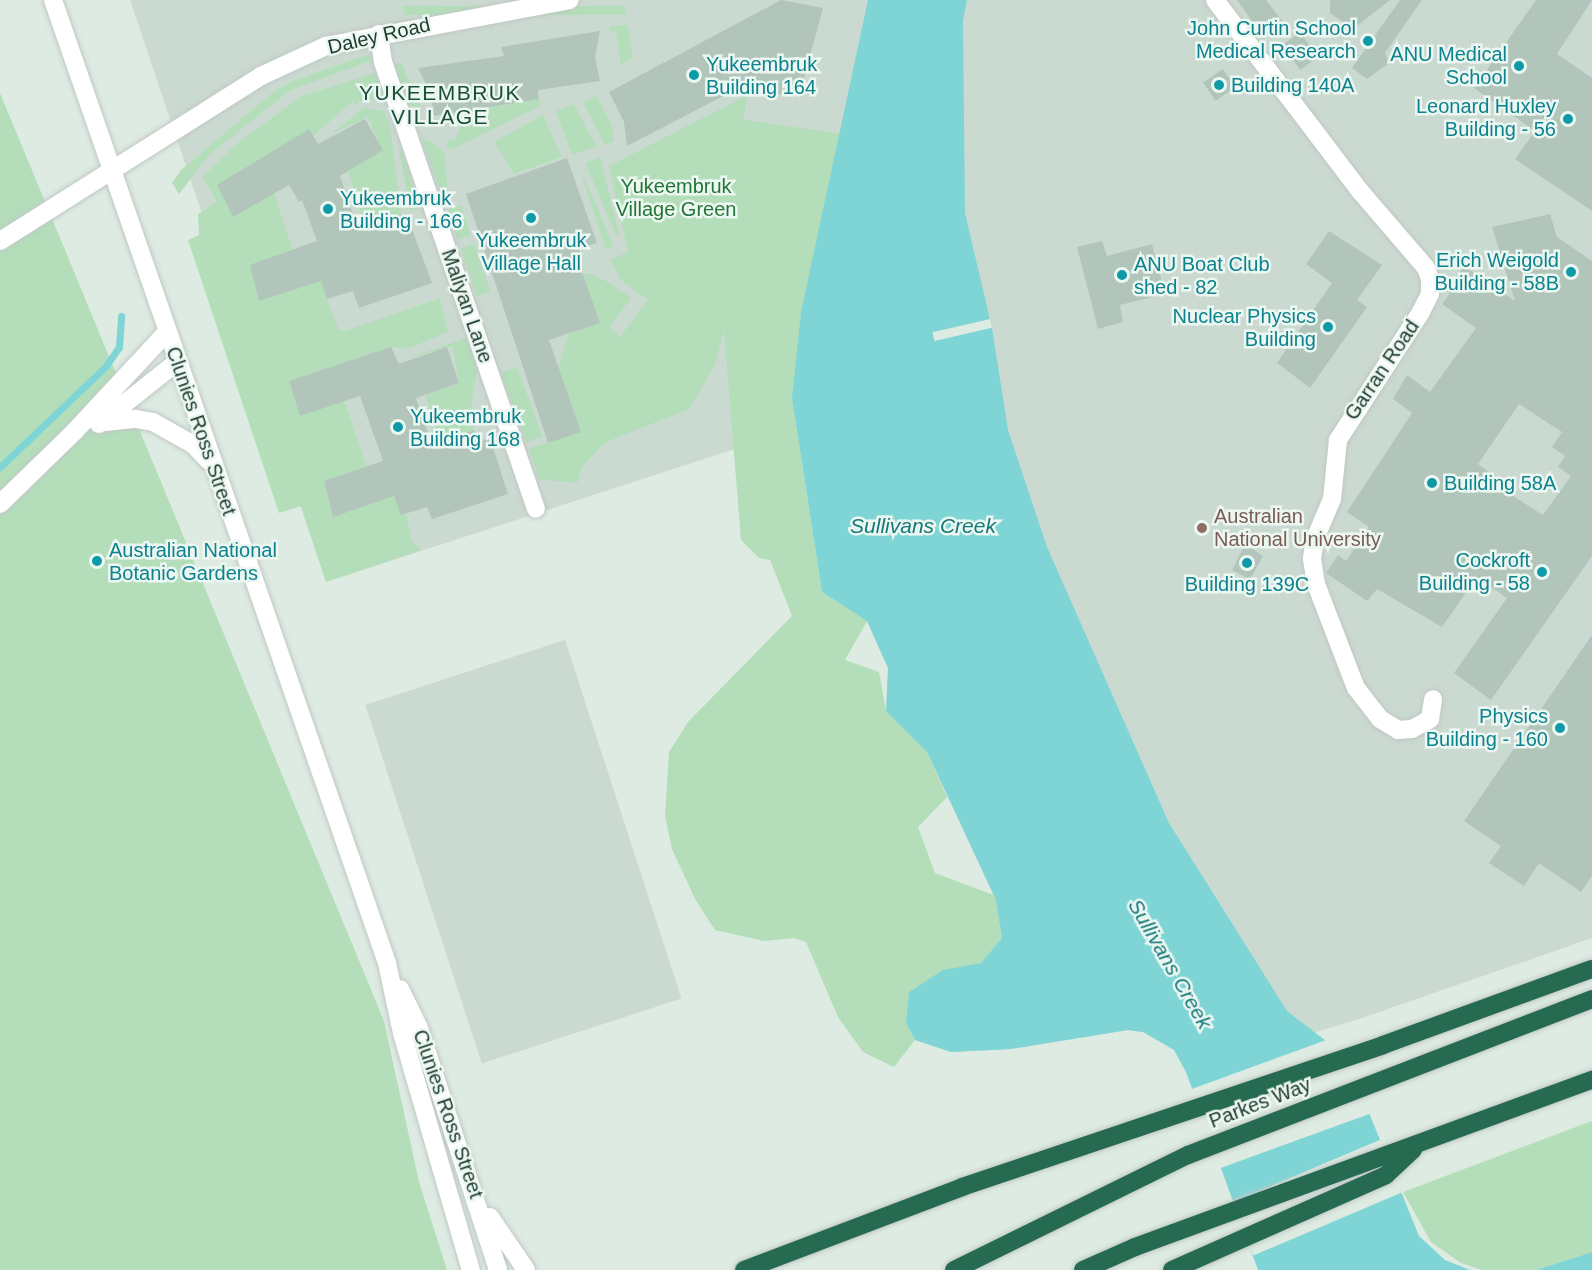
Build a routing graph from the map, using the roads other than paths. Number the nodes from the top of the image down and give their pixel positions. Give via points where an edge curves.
1 (53, 0) edge
2 (570, 0) edge
3 (1215, 0) edge
4 (379, 34) junction
5 (111, 172) junction
6 (0, 242) edge
7 (167, 332) junction
8 (177, 362) junction
9 (105, 422) junction
10 (74, 432) junction
11 (214, 466) junction
12 (0, 504) edge
13 (536, 509) dead end
14 (1433, 699) dead end
15 (387, 963) junction
16 (1592, 969) edge
17 (1592, 999) edge
18 (1592, 1080) edge
19 (1419, 1145) junction
20 (474, 1189) junction
21 (471, 1270) edge
22 (498, 1270) edge
23 (526, 1270) edge
24 (744, 1270) edge
25 (954, 1270) edge
26 (1083, 1270) edge
27 (1172, 1270) edge

1 - 5 street, Clunies Ross Street
2 - 4 street, Daley Road
3 - 14 street, Garran Road via 1360,191 1426,268 1430,279 1430,294 1421,312 1338,440 1332,499 1315,539 1312,560 1316,584 1356,688 1380,719 1398,730 1412,729 1430,719
4 - 5 street, Daley Road via 326,46 261,76
4 - 13 street, Maliyan Lane via 383,62
5 - 6 street, Daley Road
5 - 7 street, Clunies Ross Street
7 - 8 street, Clunies Ross Street
7 - 10 street
8 - 9 street
8 - 11 street, Clunies Ross Street
9 - 10 street
9 - 11 street via 136,419 171,429
10 - 12 street
11 - 15 street, Clunies Ross Street
15 - 20 street, Clunies Ross Street via 419,1028
15 - 21 street, Clunies Ross Street via 402,1033
16 - 24 highway via 1383,1045 962,1187
17 - 25 highway, Parkes Way via 1188,1155
18 - 19 highway
19 - 26 highway
19 - 27 highway via 1386,1175
20 - 22 street, Clunies Ross Street
20 - 23 street

